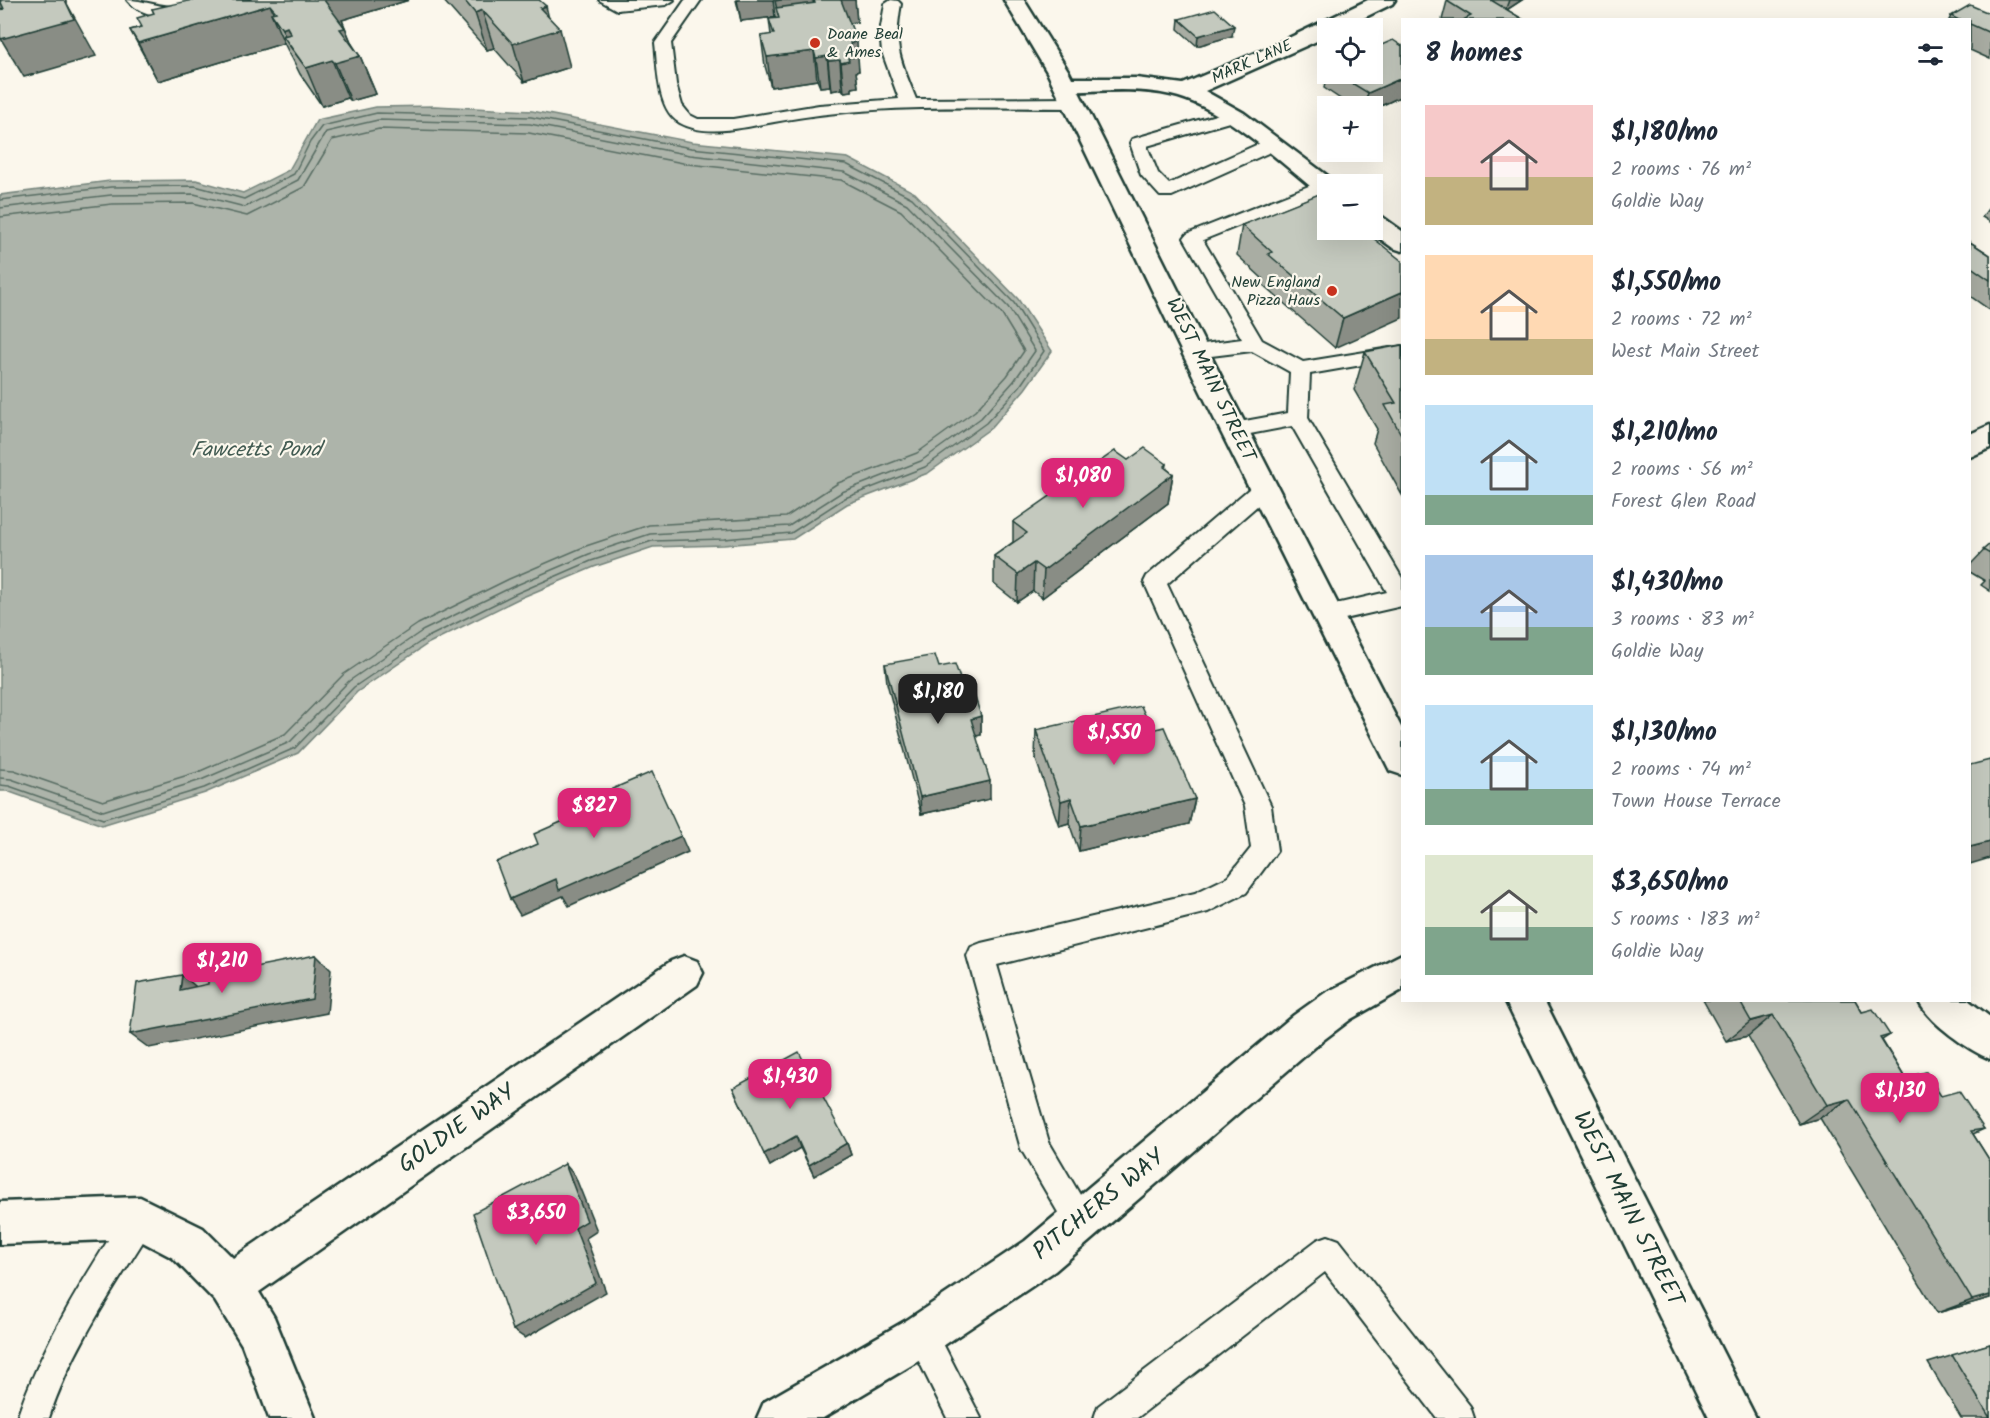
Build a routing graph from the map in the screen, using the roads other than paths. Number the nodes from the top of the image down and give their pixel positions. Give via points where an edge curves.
1 (135, 0) edge
2 (243, 0) edge
3 (607, 0) edge
4 (666, 0) edge
5 (693, 0) edge
6 (1014, 0) edge
7 (1385, 0) edge
8 (893, 1) edge
9 (1184, 92) junction
10 (1069, 94) junction
11 (909, 103) junction
12 (1230, 116) junction
13 (1271, 145) junction
14 (1317, 180) edge
15 (1317, 190) edge
16 (1383, 229) edge
17 (1401, 242) edge
18 (1255, 345) junction
19 (1195, 351) junction
20 (1401, 352) edge
21 (1300, 369) junction
22 (1298, 418) junction
23 (1234, 430) junction
24 (1990, 435) edge
25 (1971, 446) edge
26 (1264, 488) junction
27 (1401, 595) edge
28 (1401, 597) edge
29 (1328, 614) junction
30 (1401, 759) edge
31 (1401, 972) edge
32 (684, 973) dead end
33 (1525, 1002) edge
34 (1940, 1002) edge
35 (1990, 1040) edge
36 (140, 1218) junction
37 (1081, 1222) junction
38 (0, 1223) edge
39 (230, 1286) junction
40 (922, 1335) junction
41 (33, 1418) edge
42 (292, 1418) edge
43 (780, 1418) edge
44 (964, 1418) edge
45 (1110, 1418) edge
46 (1458, 1418) edge
47 (1733, 1418) edge

1 - 2 lane via 161,10 188,12
3 - 4 lane via 617,5
5 - 11 lane via 663,43 673,108 685,119 700,125
6 - 10 main road, WEST MAIN STREET
7 - 9 main road, MARK LANE
8 - 11 lane via 888,32 890,52
9 - 10 main road via 1155,86
9 - 12 main road
10 - 11 lane
10 - 19 main road, WEST MAIN STREET
12 - 13 main road
12 - 13 lane via 1138,143 1150,176 1166,192
13 - 14 main road
15 - 18 lane via 1193,238
16 - 17 main road
18 - 19 lane
18 - 21 lane
19 - 23 main road, WEST MAIN STREET
20 - 21 lane
21 - 22 lane
22 - 23 lane
22 - 27 lane
23 - 26 main road, WEST MAIN STREET
24 - 25 main road
26 - 29 main road, WEST MAIN STREET
26 - 37 lane via 1155,582 1258,806 1264,851 1237,885 1199,904 981,956 1036,1149
28 - 29 lane
29 - 30 main road, WEST MAIN STREET
31 - 37 main road, PITCHERS WAY via 1338,1006 1308,1028
32 - 39 main road, GOLDIE WAY
33 - 47 main road, WEST MAIN STREET
34 - 35 main road
36 - 38 main road
36 - 39 main road via 188,1243
36 - 41 lane via 62,1349
37 - 40 main road, PITCHERS WAY via 1040,1256
39 - 42 main road via 259,1332
40 - 43 main road, PITCHERS WAY
40 - 44 lane
45 - 46 lane via 1328,1251

